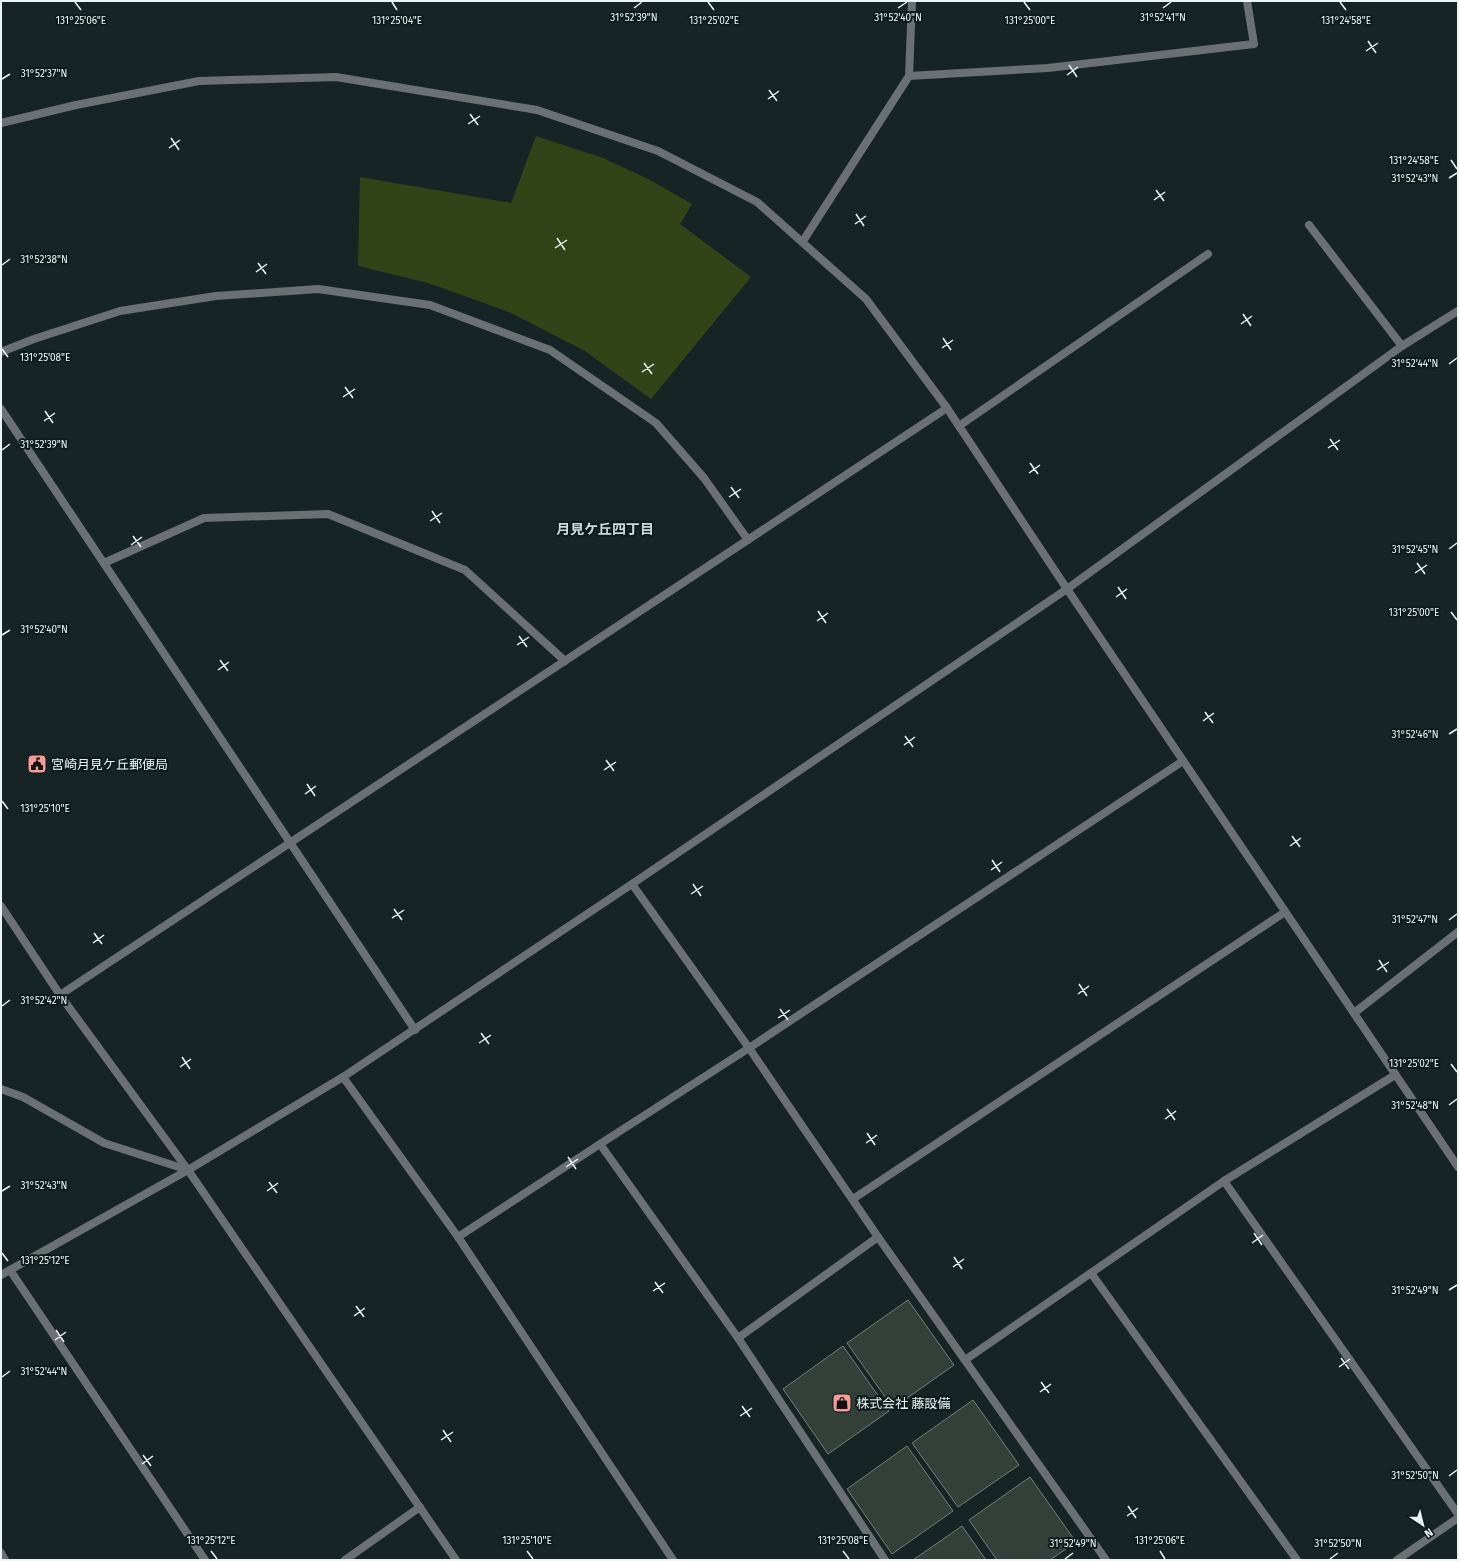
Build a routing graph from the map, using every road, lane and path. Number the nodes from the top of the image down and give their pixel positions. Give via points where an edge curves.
1 (912, 1) edge
2 (1247, 1) edge
3 (909, 76) junction
4 (1, 123) edge
5 (1309, 225) dead end
6 (802, 241) junction
7 (1208, 254) dead end
8 (1458, 311) edge
9 (1402, 346) junction
10 (1, 352) edge
11 (1, 408) edge
12 (947, 408) junction
13 (959, 426) junction
14 (748, 540) junction
15 (104, 563) junction
16 (1068, 590) junction
17 (565, 661) junction
18 (1183, 761) junction
19 (290, 842) junction
20 (632, 884) junction
21 (1, 906) edge
22 (1285, 912) junction
23 (1457, 935) edge
24 (60, 995) junction
25 (1354, 1013) junction
26 (415, 1030) junction
27 (749, 1048) junction
28 (1395, 1074) junction
29 (343, 1077) junction
30 (1, 1089) edge
31 (600, 1144) junction
32 (1458, 1167) edge
33 (188, 1170) junction
34 (1224, 1181) junction
35 (853, 1199) junction
36 (878, 1237) junction
37 (458, 1238) junction
38 (10, 1270) junction
39 (1091, 1273) junction
40 (1, 1275) edge
41 (738, 1338) junction
42 (966, 1360) junction
43 (420, 1507) junction
44 (1458, 1514) edge
45 (1458, 1518) edge
46 (1, 1553) edge
47 (5, 1560) edge
48 (205, 1560) edge
49 (345, 1560) edge
50 (456, 1560) edge
51 (673, 1560) edge
52 (885, 1560) edge
53 (1106, 1560) edge
54 (1297, 1560) edge
55 (1397, 1560) edge

1 - 3 street
2 - 3 street via 1254,44 1048,68
3 - 6 street
4 - 6 street via 76,105 199,81 336,77 537,110 658,151 758,202
5 - 9 street
6 - 12 street via 866,299
7 - 13 street
8 - 9 street
9 - 16 street
10 - 14 street via 120,311 216,296 318,289 430,305 550,350 656,423 704,478
11 - 15 street
12 - 13 street
12 - 14 street
13 - 16 street
14 - 17 street
15 - 17 street via 204,518 328,514 465,570
15 - 19 street
16 - 18 street
16 - 20 street
17 - 19 street
18 - 22 street
18 - 27 street
19 - 24 street
19 - 26 street
20 - 26 street
20 - 27 street
21 - 24 street
22 - 25 street
22 - 35 street
23 - 25 street
24 - 33 street
25 - 28 street
26 - 29 street
27 - 31 street
27 - 35 street
28 - 32 street
28 - 34 street
29 - 33 street
29 - 37 street
30 - 33 street via 23,1098 104,1143
31 - 37 street
31 - 41 street
33 - 38 street
33 - 43 street
34 - 39 street
34 - 44 street
35 - 36 street
36 - 41 street
36 - 42 street
37 - 51 street
38 - 40 street
38 - 48 street
39 - 42 street
39 - 54 street
41 - 52 street
42 - 53 street
43 - 49 street
43 - 50 street
45 - 55 street
46 - 47 street

